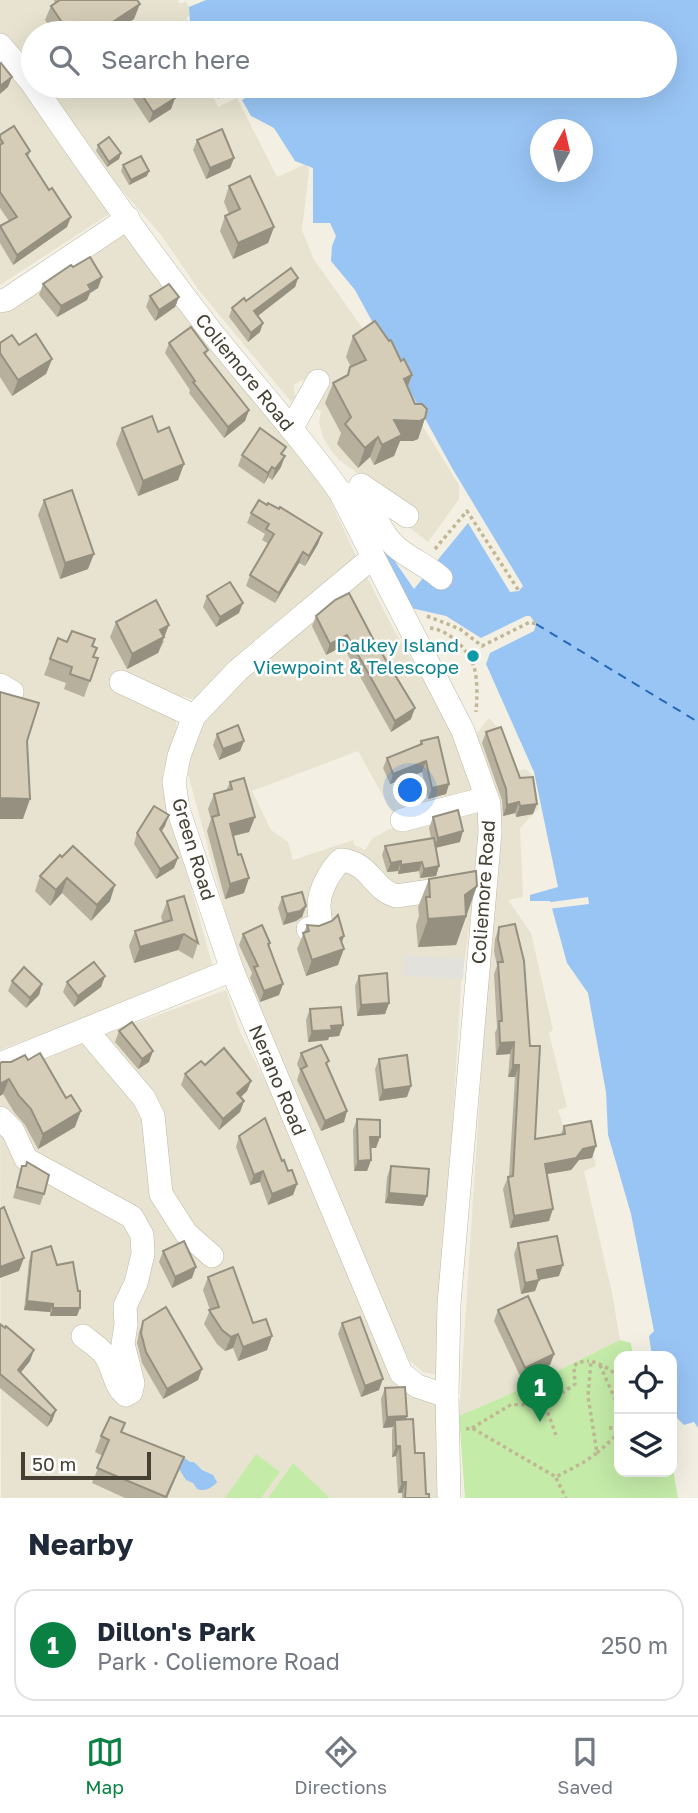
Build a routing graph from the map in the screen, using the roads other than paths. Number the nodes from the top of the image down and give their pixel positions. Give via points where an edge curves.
1 (1, 47) edge
2 (21, 70) edge
3 (43, 98) edge
4 (128, 218) junction
5 (0, 301) edge
6 (308, 387) dead end
7 (291, 429) junction
8 (340, 492) junction
9 (407, 516) dead end
10 (373, 556) junction
11 (442, 578) dead end
12 (121, 682) dead end
13 (194, 716) junction
14 (487, 798) junction
15 (402, 820) dead end
16 (486, 882) junction
17 (308, 929) edge
18 (232, 970) junction
19 (87, 1031) junction
20 (0, 1064) edge
21 (0, 1118) edge
22 (212, 1256) dead end
23 (83, 1336) dead end
24 (447, 1396) junction
25 (449, 1498) edge

1 - 2 street, Coliemore Road
3 - 4 street, Coliemore Road
4 - 5 street
4 - 7 street, Coliemore Road
6 - 7 street
7 - 8 street, Coliemore Road
8 - 9 street via 351,479
8 - 10 street, Coliemore Road
8 - 11 street via 368,503 396,547
10 - 13 street, Green Road via 238,670
10 - 14 street, Coliemore Road via 463,731
12 - 13 street
13 - 18 street, Green Road via 174,782 178,809
14 - 15 street
14 - 16 street, Coliemore Road
16 - 17 street via 396,896 387,894 354,862 341,860 331,870 321,895 320,924
16 - 24 street, Coliemore Road via 449,1304
18 - 19 street
18 - 24 street, Nerano Road via 401,1373 417,1386
19 - 20 street
19 - 22 street via 144,1098 153,1116 161,1194 186,1233
21 - 23 street via 13,1131 26,1159 132,1217 142,1235 144,1254 125,1306 123,1344 133,1382 131,1392 126,1395 119,1389 104,1353
24 - 25 street, Coliemore Road

